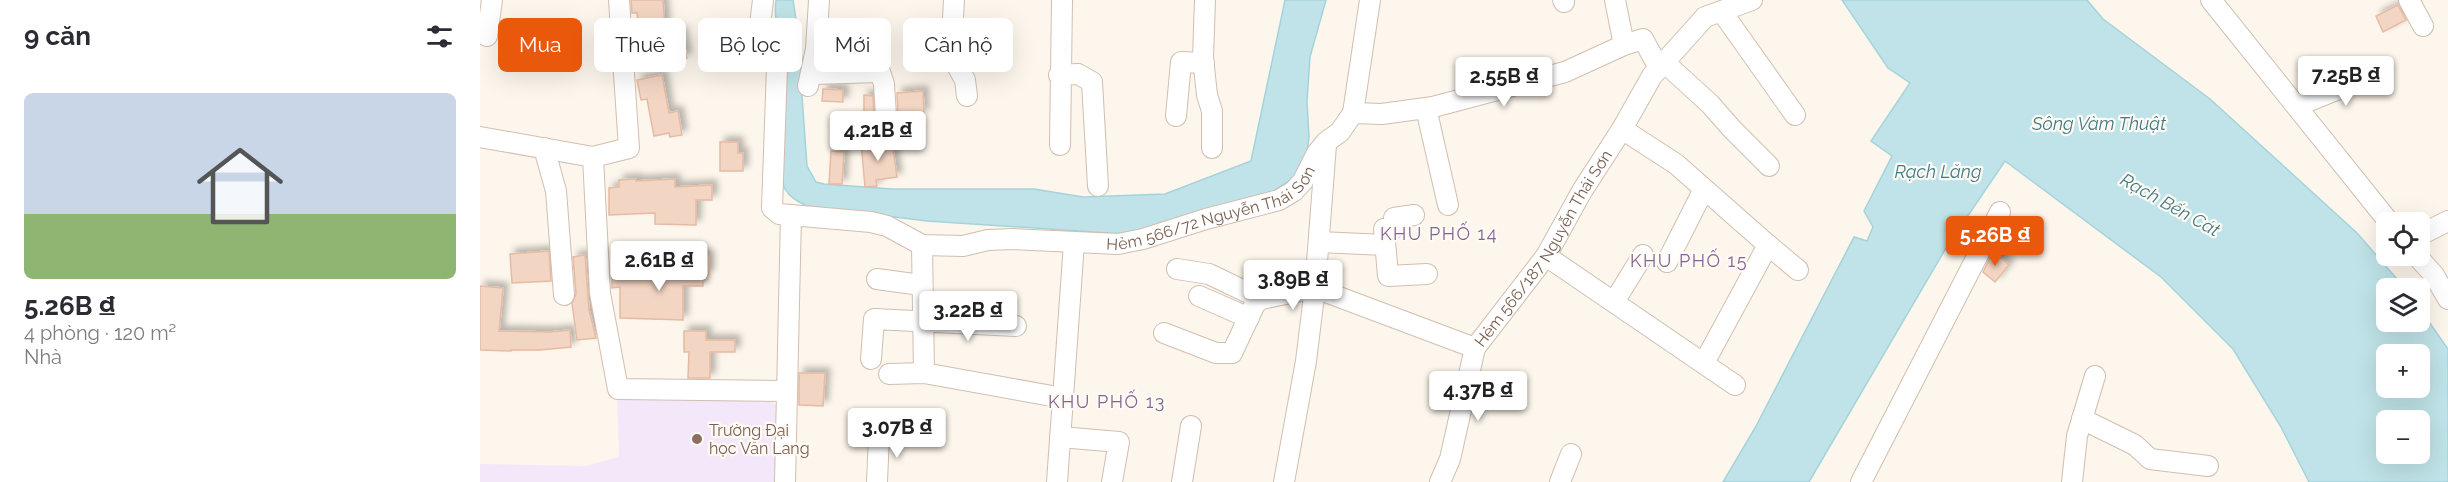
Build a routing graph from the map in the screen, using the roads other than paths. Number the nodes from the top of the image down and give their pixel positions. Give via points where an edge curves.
1 (492, 0) edge
2 (619, 0) edge
3 (763, 0) edge
4 (819, 0) edge
5 (954, 0) edge
6 (1062, 0) edge
7 (1205, 0) edge
8 (1370, 0) edge
9 (1616, 0) edge
10 (1752, 0) edge
11 (2211, 0) edge
12 (2409, 0) edge
13 (1722, 12) junction
14 (2423, 26) dead end
15 (487, 36) dead end
16 (1624, 45) junction
17 (1204, 63) junction
18 (1661, 65) junction
19 (2380, 72) dead end
20 (1059, 75) junction
21 (967, 96) dead end
22 (2297, 106) junction
23 (1426, 108) junction
24 (1353, 113) junction
25 (1795, 115) dead end
26 (1176, 116) dead end
27 (1623, 129) junction
28 (886, 131) dead end
29 (480, 137) edge
30 (1326, 142) junction
31 (1060, 145) dead end
32 (544, 148) junction
33 (1212, 148) dead end
34 (592, 157) junction
35 (1769, 166) dead end
36 (1098, 186) dead end
37 (1704, 189) junction
38 (1448, 205) dead end
39 (2000, 212) dead end
40 (2381, 212) edge
41 (791, 215) junction
42 (1414, 215) dead end
43 (2448, 221) edge
44 (2430, 230) edge
45 (1319, 242) junction
46 (1074, 243) junction
47 (922, 244) junction
48 (1385, 244) junction
49 (1768, 245) junction
50 (1643, 255) dead end
51 (1546, 256) junction
52 (1667, 262) dead end
53 (2426, 266) edge
54 (1177, 269) dead end
55 (1798, 270) dead end
56 (1426, 274) dead end
57 (878, 279) dead end
58 (921, 285) junction
59 (1315, 288) junction
60 (564, 295) dead end
61 (1199, 296) dead end
62 (1261, 299) junction
63 (2448, 299) edge
64 (1614, 302) junction
65 (1248, 318) junction
66 (922, 322) junction
67 (1016, 326) dead end
68 (1164, 333) dead end
69 (1476, 348) junction
70 (871, 359) dead end
71 (1704, 363) junction
72 (924, 373) junction
73 (889, 374) dead end
74 (2095, 376) dead end
75 (1735, 385) dead end
76 (787, 391) junction
77 (1063, 398) junction
78 (2082, 419) junction
79 (1191, 426) dead end
80 (879, 435) dead end
81 (1060, 437) junction
82 (1571, 454) dead end
83 (2208, 466) dead end
84 (785, 482) edge
85 (877, 482) edge
86 (1057, 482) edge
87 (1112, 482) edge
88 (1182, 482) edge
89 (1284, 482) edge
90 (1440, 482) edge
91 (1560, 482) edge
92 (1862, 482) edge
93 (2072, 482) edge

1 - 15 street
2 - 34 street via 629,148
3 - 41 street via 757,49 772,58 777,67 772,208 779,214
4 - 28 street via 810,80 880,72
5 - 21 street via 951,55 965,80
6 - 20 street
7 - 17 street
8 - 24 street
9 - 16 street
10 - 13 street, Hẻm 566/187 Nguyễn Thái Sơn
11 - 22 street
12 - 14 street
13 - 18 street, Hẻm 566/187 Nguyễn Thái Sơn via 1705,17
13 - 25 street
16 - 18 street via 1643,39
16 - 23 street via 1565,72
17 - 26 street via 1181,62
17 - 33 street via 1212,111
18 - 27 street, Hẻm 566/187 Nguyễn Thái Sơn
18 - 35 street via 1710,104
19 - 22 street
20 - 31 street
20 - 36 street via 1078,74 1092,82
22 - 40 street
23 - 24 street
23 - 38 street
24 - 30 street, Hẻm 566/72 Nguyễn Thái Sơn via 1340,132
27 - 37 street
27 - 51 street, Hẻm 566/187 Nguyễn Thái Sơn
29 - 32 street
30 - 45 street
30 - 46 street, Hẻm 566/72 Nguyễn Thái Sơn via 1303,181 1280,200 1143,239 1118,244
32 - 34 street
32 - 60 street via 556,191
34 - 76 street via 600,293 618,389
37 - 49 street
37 - 52 street
39 - 92 street
41 - 47 street, Hẻm 566/72 Nguyễn Thái Sơn via 871,222
41 - 76 street
42 - 48 street via 1394,218 1394,228 1384,229
43 - 44 street
45 - 48 street
45 - 59 street
46 - 47 street, Hẻm 566/72 Nguyễn Thái Sơn via 1012,239 963,246
46 - 77 street, Hẻm 566/72 Nguyễn Thái Sơn
47 - 58 street
48 - 56 street via 1388,276
49 - 55 street
49 - 71 street
50 - 64 street
51 - 64 street
51 - 69 street, Hẻm 566/187 Nguyễn Thái Sơn
53 - 63 street
54 - 62 street via 1209,274
57 - 58 street
58 - 66 street
59 - 62 street
59 - 69 street
59 - 89 street
61 - 65 street
62 - 65 street
64 - 71 street
65 - 68 street via 1232,353 1216,353
66 - 67 street
66 - 70 street via 874,319
66 - 72 street
69 - 90 street, Hẻm 566/187 Nguyễn Thái Sơn via 1450,459
71 - 75 street
72 - 73 street
72 - 77 street
74 - 78 street
76 - 84 street
77 - 81 street, Hẻm 566/72 Nguyễn Thái Sơn
78 - 83 street via 2135,446 2150,459
78 - 93 street
79 - 88 street
80 - 85 street
81 - 86 street, Hẻm 566/72 Nguyễn Thái Sơn
81 - 87 street via 1119,442
82 - 91 street

